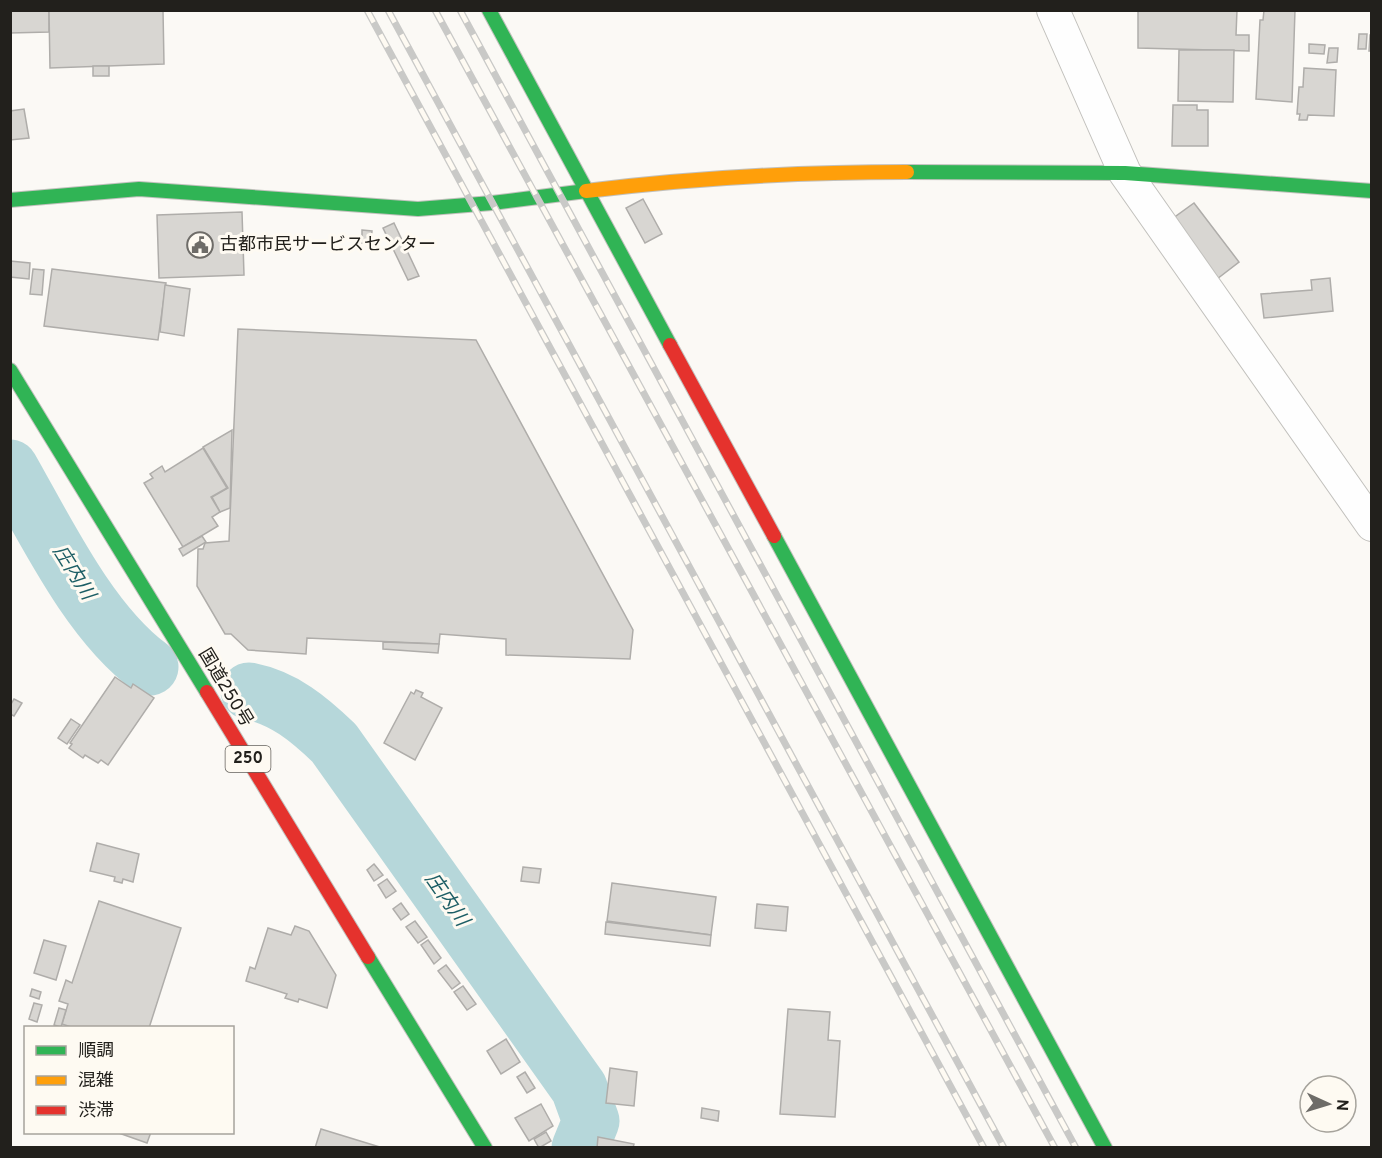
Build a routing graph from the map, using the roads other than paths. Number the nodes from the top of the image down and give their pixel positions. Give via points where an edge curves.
1 (489, 10) edge
2 (1053, 10) edge
3 (1125, 173) junction
4 (588, 191) junction
5 (1371, 191) edge
6 (10, 200) edge
7 (10, 370) edge
8 (1371, 525) edge
9 (484, 1148) edge
10 (1105, 1148) edge

1 - 4 main road
2 - 3 street
3 - 4 main road via 863,172
3 - 5 main road
3 - 8 street
4 - 6 main road via 418,209 139,189
4 - 10 main road
7 - 9 main road, 国道250号 / 250

